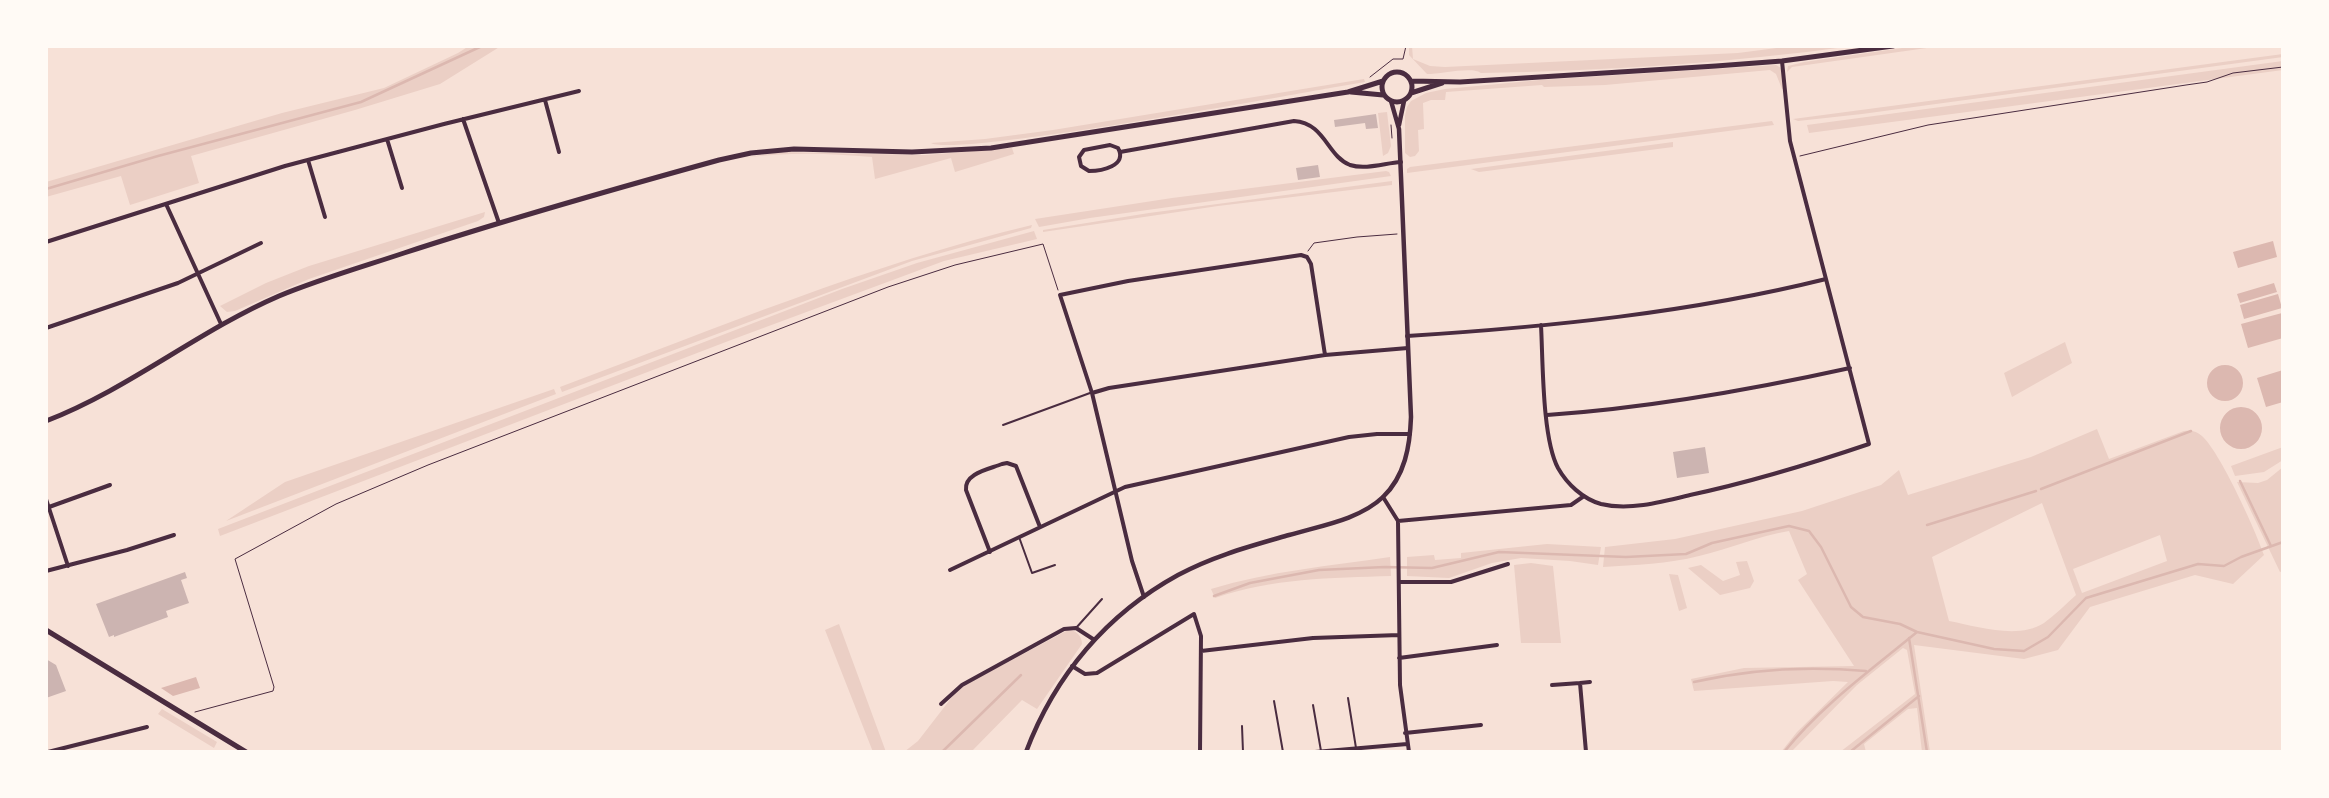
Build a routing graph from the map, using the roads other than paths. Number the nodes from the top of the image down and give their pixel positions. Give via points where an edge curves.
1 (1893, 46) edge
2 (1782, 61) junction
3 (1383, 81) junction
4 (1411, 81) junction
5 (1446, 82) junction
6 (579, 91) dead end
7 (1348, 92) junction
8 (1412, 93) junction
9 (1384, 95) junction
10 (545, 100) junction
11 (1391, 101) junction
12 (1404, 101) junction
13 (463, 119) junction
14 (1399, 126) junction
15 (387, 139) junction
16 (559, 152) dead end
17 (1120, 152) junction
18 (308, 160) junction
19 (1400, 162) junction
20 (402, 188) dead end
21 (166, 204) junction
22 (325, 217) dead end
23 (499, 223) junction
24 (46, 242) edge
25 (261, 244) dead end
26 (198, 274) junction
27 (1826, 279) junction
28 (221, 324) junction
29 (1541, 325) junction
30 (46, 328) edge
31 (1407, 336) junction
32 (1408, 348) junction
33 (1325, 355) junction
34 (1850, 368) junction
35 (1092, 393) junction
36 (1547, 416) junction
37 (46, 421) edge
38 (1003, 425) dead end
39 (1410, 434) junction
40 (110, 485) dead end
41 (1116, 490) junction
42 (1584, 496) junction
43 (1383, 497) junction
44 (46, 499) edge
45 (49, 507) junction
46 (1398, 521) junction
47 (1040, 527) junction
48 (174, 535) dead end
49 (1019, 537) junction
50 (990, 552) junction
51 (1508, 564) dead end
52 (1054, 565) dead end
53 (68, 566) junction
54 (950, 570) dead end
55 (46, 571) edge
56 (1399, 580) junction
57 (1144, 597) junction
58 (1102, 599) dead end
59 (1076, 628) junction
60 (46, 630) edge
61 (1399, 635) junction
62 (1094, 639) junction
63 (1497, 645) dead end
64 (1201, 651) junction
65 (1399, 658) junction
66 (1072, 666) junction
67 (1590, 682) dead end
68 (1580, 683) junction
69 (1552, 685) dead end
70 (1348, 698) dead end
71 (1274, 701) dead end
72 (941, 704) dead end
73 (1313, 705) dead end
74 (1481, 725) dead end
75 (1242, 726) dead end
76 (146, 727) dead end
77 (1405, 733) junction
78 (1407, 744) junction
79 (1356, 748) junction
80 (1321, 751) edge
81 (1336, 751) edge
82 (48, 752) edge
83 (246, 752) edge
84 (1026, 752) edge
85 (1200, 752) edge
86 (1243, 752) edge
87 (1282, 752) edge
88 (1315, 752) edge
89 (1409, 752) edge
90 (1586, 752) edge

1 - 2 main road
2 - 5 main road
2 - 27 street via 1790,142
3 - 4 main road via 1388,74 1396,72 1407,75
3 - 7 main road
3 - 9 main road
4 - 5 main road
4 - 8 main road
5 - 8 main road
6 - 10 street
7 - 9 main road
7 - 23 main road via 991,148 919,152 817,149 764,152 719,160
8 - 12 main road
9 - 11 main road
10 - 13 street
10 - 16 street
11 - 12 main road
11 - 14 street
12 - 14 street
13 - 15 street
13 - 23 street
14 - 19 street
15 - 18 street
15 - 20 street
17 - 17 street via 1110,145 1088,149 1081,153 1079,162 1084,170 1108,168 1116,164
17 - 19 street via 1294,121 1313,127 1343,161 1352,166
18 - 21 street
18 - 22 street
19 - 31 street
21 - 24 street
21 - 26 street
23 - 28 main road via 312,283
25 - 26 street
26 - 28 street
26 - 30 street
27 - 29 street via 1661,311
27 - 34 street
28 - 37 main road via 123,384
29 - 31 street
29 - 36 street
31 - 32 street
32 - 33 street
32 - 39 street
33 - 35 street
33 - 35 street via 1311,264 1307,257 1294,256 1148,278 1060,295
34 - 36 street via 1749,390
34 - 42 street via 1869,444 1767,477 1659,502 1611,506
35 - 38 lane
35 - 41 street
36 - 42 street via 1557,466 1568,483
39 - 41 street via 1349,437
39 - 43 street via 1401,472
40 - 45 street
41 - 47 street
41 - 57 street
42 - 46 street via 1570,505
43 - 46 street
43 - 57 street via 1354,514 1198,565
44 - 45 street
45 - 53 street
46 - 56 street
47 - 49 street
47 - 50 street via 1016,466 1002,464 970,477 966,490
48 - 53 street
49 - 50 street
49 - 52 lane via 1032,573
50 - 54 street
51 - 56 street via 1451,582
53 - 55 street
56 - 61 street
57 - 62 street
58 - 59 lane
59 - 62 street
59 - 72 street via 1064,629 962,684
60 - 83 main road
61 - 64 street via 1313,638
61 - 65 street
62 - 66 street
63 - 65 street
64 - 66 street via 1199,624 1194,614 1097,674 1085,674
64 - 85 street
65 - 77 street
66 - 84 street via 1050,699
67 - 68 street
68 - 69 street
68 - 90 street
70 - 79 lane
71 - 87 lane
73 - 80 lane
74 - 77 street
75 - 86 lane
76 - 82 street
77 - 78 street
78 - 79 street
78 - 89 street
79 - 81 street
80 - 81 street
80 - 88 street

